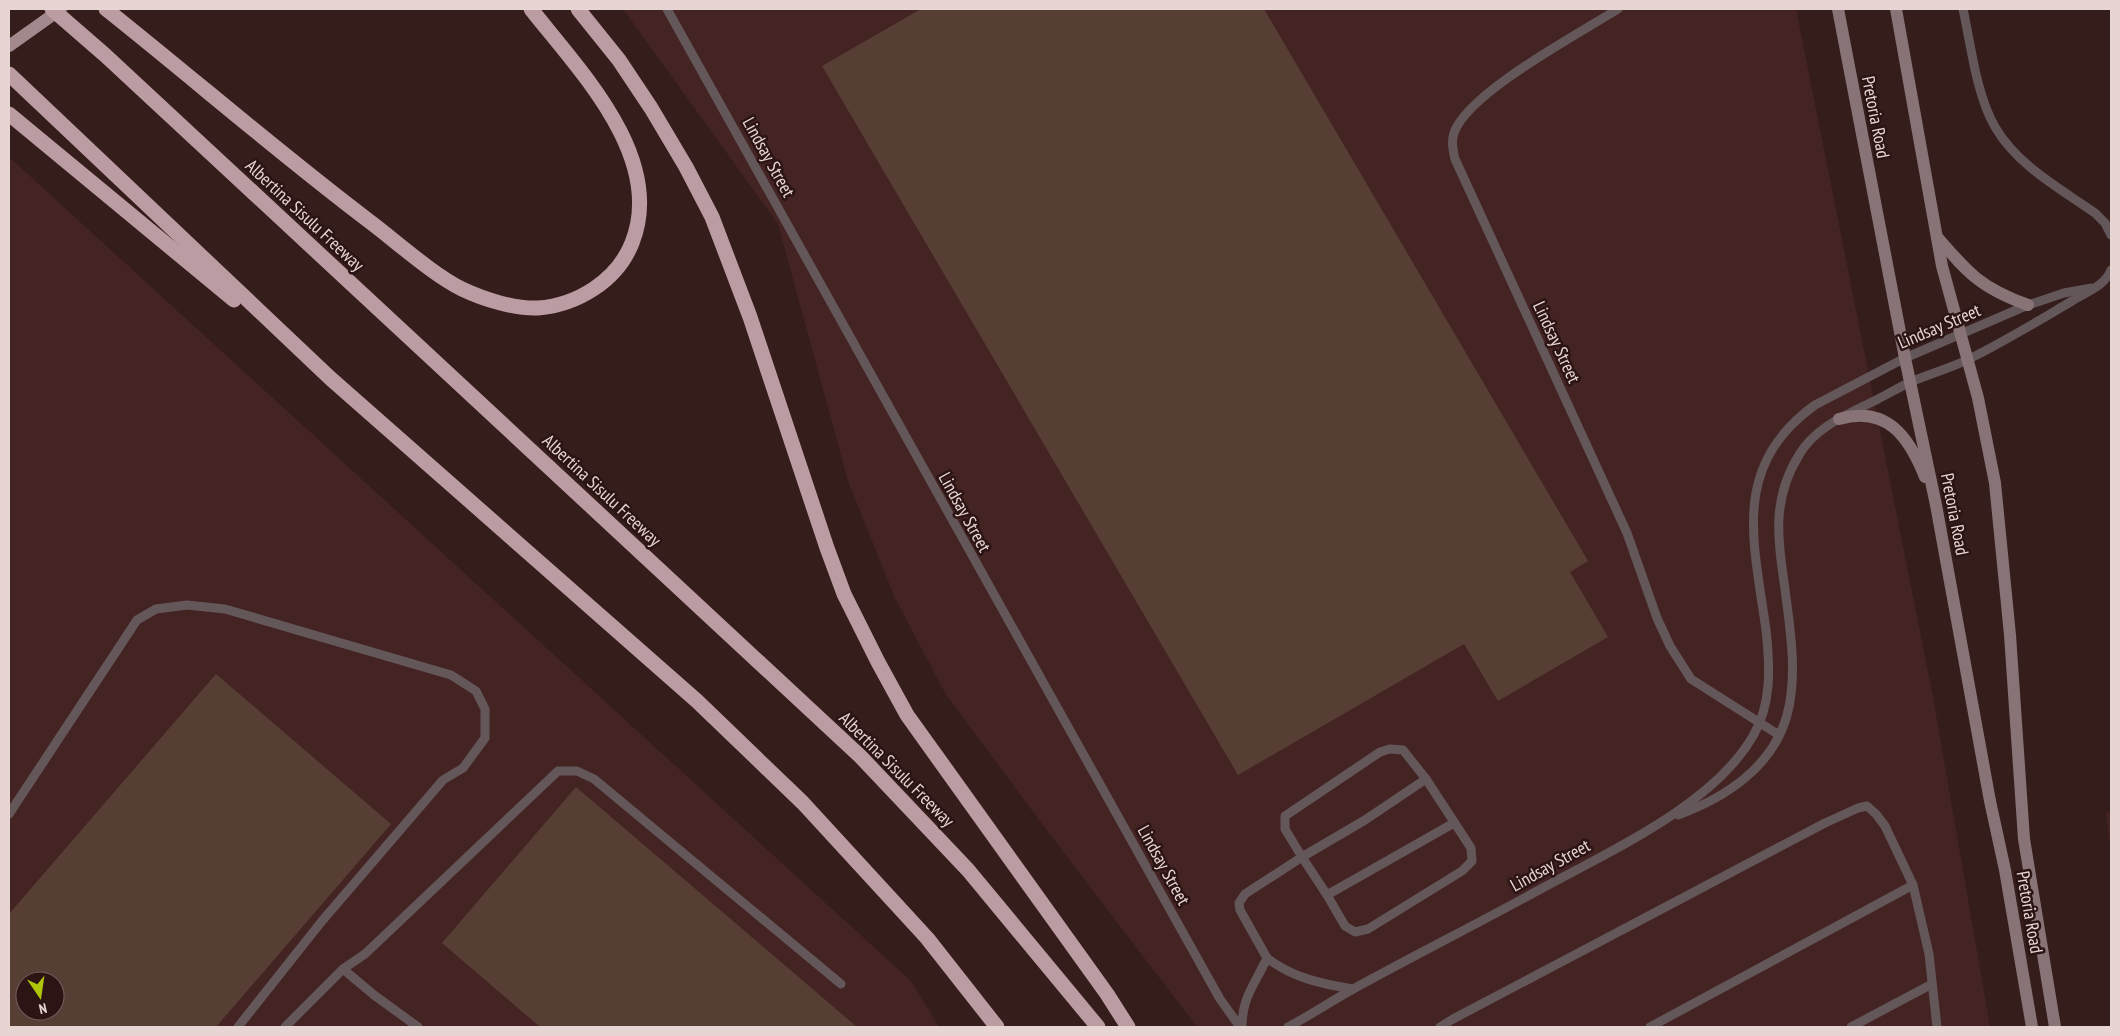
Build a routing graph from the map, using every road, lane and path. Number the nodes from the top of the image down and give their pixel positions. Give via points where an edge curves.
1 (52, 9) edge
2 (60, 9) edge
3 (106, 9) edge
4 (524, 9) edge
5 (531, 9) edge
6 (578, 9) edge
7 (667, 9) edge
8 (1618, 9) edge
9 (1838, 9) edge
10 (1896, 9) edge
11 (1964, 9) edge
12 (9, 46) edge
13 (570, 59) junction
14 (9, 74) edge
15 (10, 116) edge
16 (2111, 235) edge
17 (1937, 237) junction
18 (2111, 270) edge
19 (2092, 288) junction
20 (2028, 305) junction
21 (1960, 335) junction
22 (1905, 358) junction
23 (1968, 360) junction
24 (330, 378) junction
25 (1911, 382) junction
26 (1839, 420) junction
27 (1936, 505) junction
28 (1760, 722) junction
29 (1779, 734) junction
30 (1426, 779) junction
31 (9, 814) edge
32 (1670, 817) junction
33 (1454, 823) junction
34 (1302, 858) junction
35 (1913, 885) junction
36 (1326, 895) junction
37 (1267, 958) junction
38 (343, 968) junction
39 (841, 984) dead end
40 (1932, 984) junction
41 (1353, 989) junction
42 (238, 1027) edge
43 (285, 1027) edge
44 (418, 1027) edge
45 (996, 1027) edge
46 (1098, 1027) edge
47 (1128, 1027) edge
48 (1241, 1027) edge
49 (1288, 1027) edge
50 (1440, 1027) edge
51 (1650, 1027) edge
52 (1851, 1027) edge
53 (1938, 1027) edge
54 (2032, 1027) edge
55 (2055, 1027) edge

1 - 46 highway, Albertina Sisulu Freeway via 861,757 968,870
2 - 12 main road
3 - 13 highway via 278,151 441,276 476,295 532,308 567,302 602,283 618,268 630,249 638,222 638,180 628,147 608,110
4 - 13 highway
5 - 13 highway
6 - 47 highway via 651,108 712,217 747,309 844,594 878,662 907,715
7 - 48 lane, Lindsay Street via 1220,999
8 - 28 lane, Lindsay Street via 1530,63 1478,100 1461,118 1452,145 1459,168 1627,533 1670,646 1691,678
9 - 22 main road, Pretoria Road
10 - 17 main road, Pretoria Road
11 - 16 lane via 1980,88 2003,139 2039,174 2096,212
14 - 24 highway
15 - 24 highway
17 - 20 main road via 1977,280
17 - 21 main road, Pretoria Road
18 - 19 lane, Lindsay Street via 2102,284
19 - 20 lane, Lindsay Street
19 - 23 lane, Lindsay Street
20 - 21 lane, Lindsay Street
21 - 22 lane, Lindsay Street
21 - 23 main road, Pretoria Road
22 - 25 main road, Pretoria Road
22 - 28 lane, Lindsay Street via 1804,413 1780,437 1760,474 1754,494 1753,530 1770,680
23 - 25 lane, Lindsay Street
23 - 55 main road, Pretoria Road via 1995,483 2010,636 2024,839
24 - 45 highway via 697,701 803,803 927,938
25 - 26 lane, Lindsay Street
25 - 27 main road, Pretoria Road
26 - 27 main road via 1853,415 1867,416 1885,421 1896,429 1915,455
26 - 29 lane, Lindsay Street via 1815,435 1801,452 1787,478 1780,503 1780,556 1793,664 1787,715
27 - 54 main road, Pretoria Road
28 - 29 lane, Lindsay Street
28 - 32 lane, Lindsay Street via 1753,737 1726,771
29 - 32 lane, Lindsay Street via 1756,768 1737,786 1703,806
30 - 33 lane
30 - 34 lane
30 - 34 lane via 1403,750 1380,752 1285,816 1285,829
31 - 42 lane via 137,620 156,609 186,605 225,609 451,676 476,691 485,709 485,738 463,768 443,780 328,914
32 - 41 lane, Lindsay Street
33 - 36 lane
33 - 36 lane via 1471,848 1472,861 1462,871 1368,929 1355,932 1345,926
34 - 36 lane
34 - 37 lane via 1245,894 1239,904
35 - 40 lane via 1929,954
35 - 50 lane via 1885,826 1867,806 1858,808
35 - 51 lane
37 - 41 lane via 1282,970 1317,983
37 - 48 lane via 1245,999
38 - 39 lane via 365,954 558,771 577,771 594,779
38 - 43 lane
38 - 44 lane
40 - 52 lane
40 - 53 lane
41 - 49 lane, Lindsay Street

